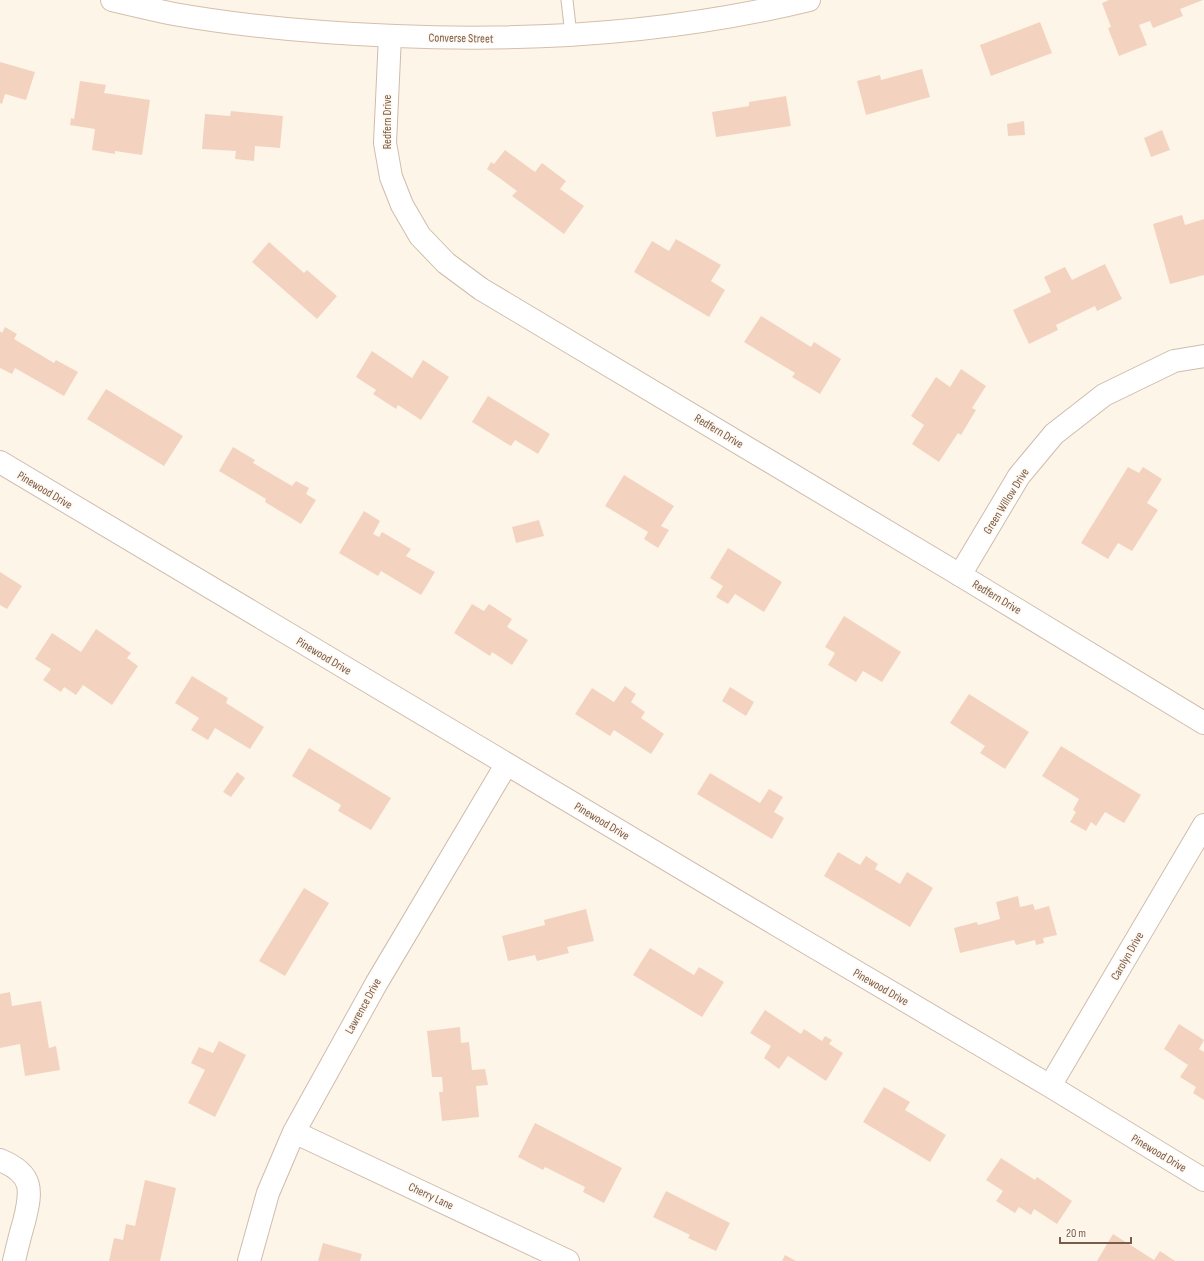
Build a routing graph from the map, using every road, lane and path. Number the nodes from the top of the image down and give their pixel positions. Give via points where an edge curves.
1 (112, 0) edge
2 (567, 0) edge
3 (809, 0) edge
4 (571, 35) junction
5 (390, 36) junction
6 (1204, 356) edge
7 (0, 462) edge
8 (960, 575) junction
9 (1204, 723) edge
10 (506, 765) junction
11 (1204, 825) edge
12 (1050, 1086) junction
13 (294, 1132) junction
14 (0, 1160) edge
15 (1204, 1180) edge
16 (14, 1261) edge
17 (249, 1261) edge
18 (568, 1261) edge

1 - 5 street, Converse Street via 174,14 237,23 304,31
2 - 4 lane
3 - 4 street, Converse Street via 708,20
4 - 5 street, Converse Street via 488,38
5 - 8 street, Redfern Drive via 385,143 391,177 402,205 420,236 446,263 481,289
6 - 8 street, Green Willow Drive via 1174,361 1104,395 1054,434 1019,476
7 - 10 street, Pinewood Drive
8 - 9 street, Redfern Drive
10 - 12 street, Pinewood Drive
10 - 13 street, Lawrence Drive via 376,984
11 - 12 street, Carolyn Drive
12 - 15 street, Pinewood Drive
13 - 17 street, Lawrence Drive via 268,1193
13 - 18 street, Cherry Lane
14 - 16 street via 18,1168 26,1179 29,1190 29,1201

